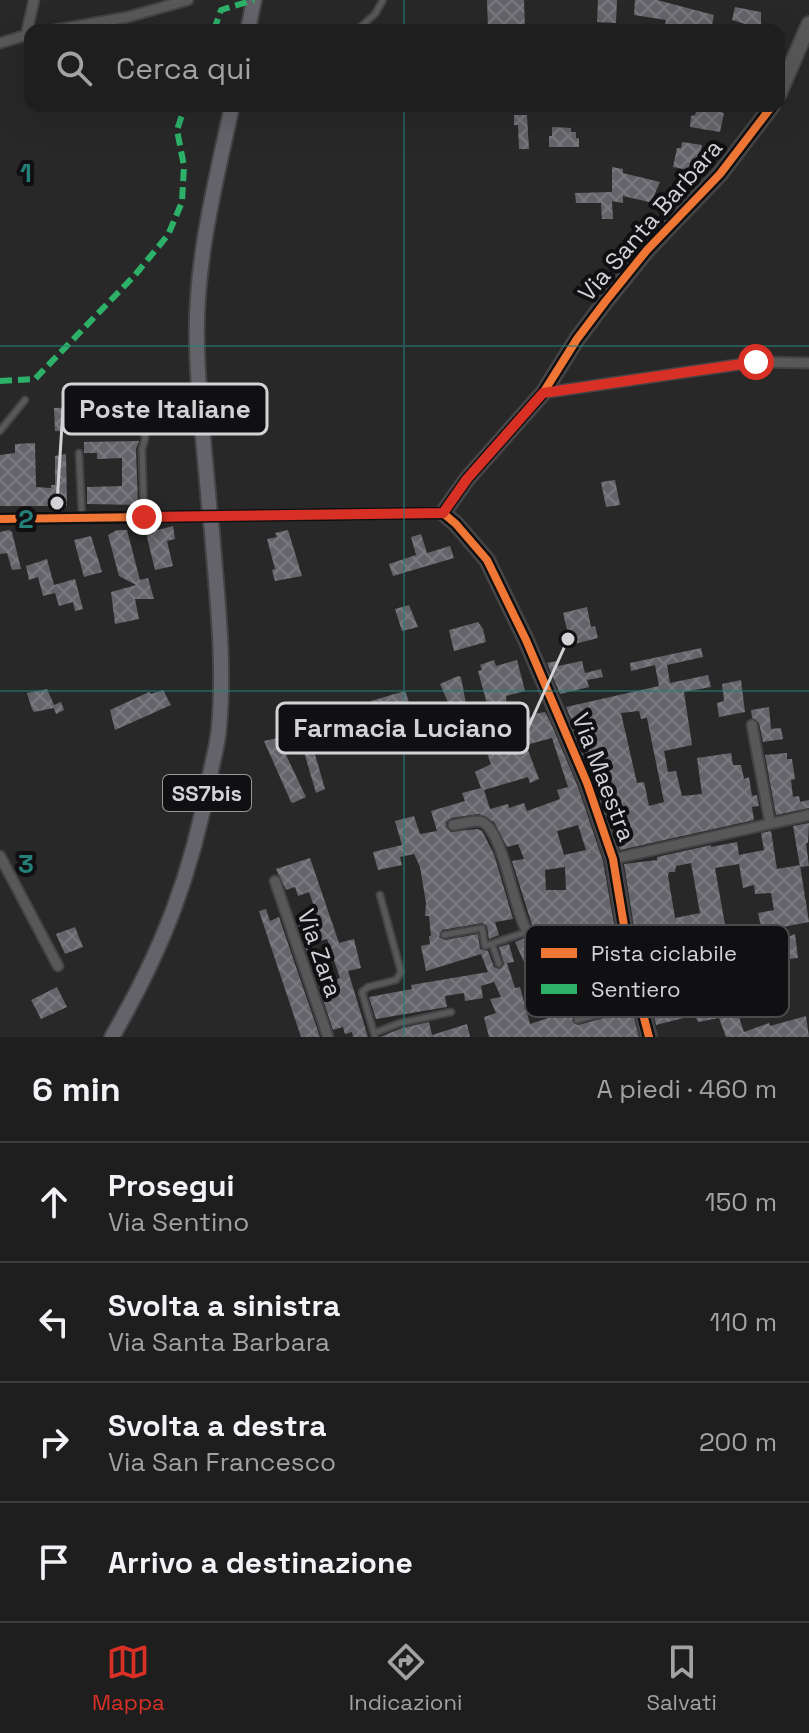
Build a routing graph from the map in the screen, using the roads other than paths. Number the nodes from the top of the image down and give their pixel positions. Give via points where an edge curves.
1 (34, 0) edge
2 (188, 0) edge
3 (383, 0) edge
4 (253, 4) edge
5 (30, 24) edge
6 (89, 24) edge
7 (249, 24) edge
8 (364, 24) edge
9 (809, 24) edge
10 (24, 36) edge
11 (0, 43) edge
12 (785, 80) edge
13 (231, 112) edge
14 (767, 112) edge
15 (809, 363) edge
16 (543, 393) junction
17 (122, 394) dead end
18 (25, 400) dead end
19 (0, 431) edge
20 (79, 453) dead end
21 (443, 513) junction
22 (144, 517) junction
23 (82, 518) junction
24 (0, 519) edge
25 (752, 725) dead end
26 (809, 815) edge
27 (770, 823) junction
28 (453, 825) dead end
29 (0, 856) edge
30 (613, 859) junction
31 (275, 881) dead end
32 (380, 895) dead end
33 (624, 925) edge
34 (525, 928) edge
35 (525, 932) edge
36 (444, 935) dead end
37 (492, 944) junction
38 (499, 964) dead end
39 (58, 966) dead end
40 (451, 1012) dead end
41 (588, 1017) edge
42 (644, 1017) edge
43 (577, 1020) dead end
44 (374, 1035) edge
45 (112, 1037) edge
46 (328, 1037) edge
47 (649, 1037) edge

1 - 5 street
2 - 6 street
3 - 8 lane
4 - 7 main road
9 - 12 street
10 - 11 street
13 - 45 main road, SS7bis, bridge via 206,230 197,346 219,610 219,728 203,815 179,900 143,984
14 - 16 street, Via Santa Barbara via 720,174 605,302
15 - 16 street via 756,362
16 - 21 street, Via Santa Barbara
17 - 22 lane via 127,419 143,419
18 - 19 lane
20 - 23 lane
21 - 22 street
21 - 30 street, Via Maestra via 487,560 564,726
22 - 23 street
23 - 24 street
25 - 27 street
26 - 27 street
27 - 30 street
28 - 34 street via 478,821 494,834
29 - 39 street
30 - 33 street, Via Maestra
31 - 46 street, Via Zara
32 - 44 lane via 401,972 396,980 362,992
35 - 37 lane
36 - 37 lane via 482,928 485,946
37 - 38 lane
40 - 44 lane via 400,1023
41 - 43 lane
42 - 47 street, Via Maestra

